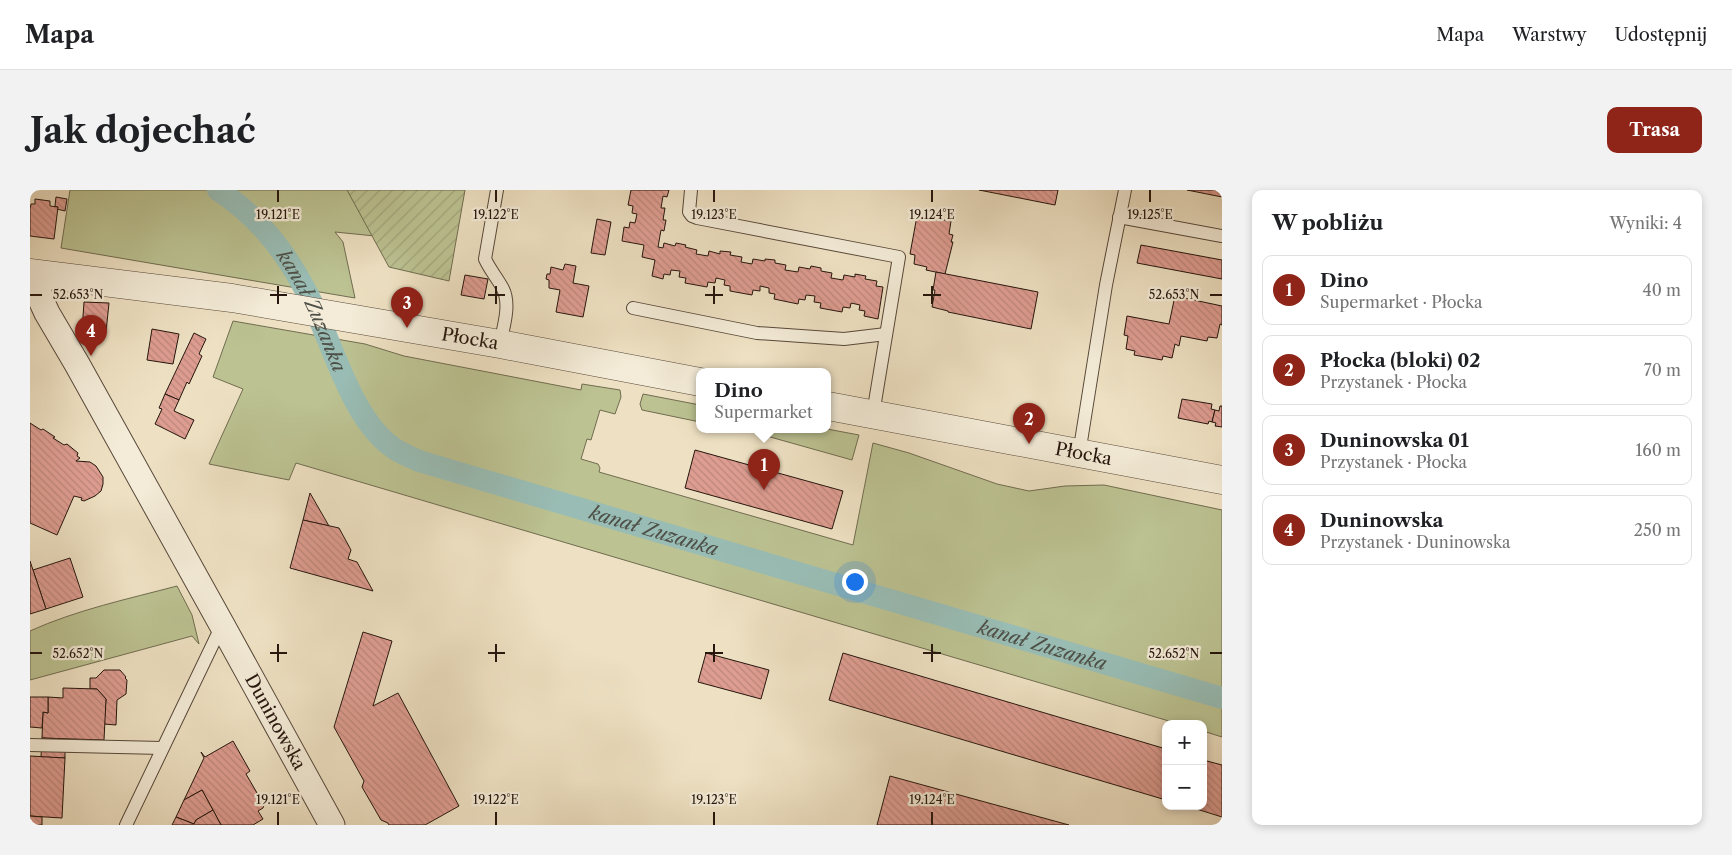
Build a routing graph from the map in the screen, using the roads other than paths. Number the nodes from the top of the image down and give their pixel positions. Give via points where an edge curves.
1 (497, 190) edge
2 (691, 190) edge
3 (1125, 190) edge
4 (1119, 217) junction
5 (1222, 236) edge
6 (34, 281) edge
7 (633, 308) dead end
8 (886, 334) junction
9 (500, 344) junction
10 (696, 381) edge
11 (831, 407) edge
12 (873, 414) junction
13 (1079, 454) junction
14 (1222, 480) edge
15 (222, 625) junction
16 (30, 745) edge
17 (162, 748) junction
18 (126, 825) edge
19 (332, 825) edge

1 - 9 lane via 485,258 504,290 507,303
2 - 8 lane via 689,212 697,218 900,258
3 - 4 lane
4 - 5 lane
4 - 13 lane
6 - 9 street, Płocka via 232,298
6 - 15 street, Duninowska via 46,313
7 - 8 lane via 757,333 844,340
8 - 12 lane
9 - 10 street, Płocka
11 - 12 street, Płocka
12 - 13 street, Płocka
13 - 14 street, Płocka
15 - 17 lane
15 - 19 street, Duninowska
16 - 17 lane
17 - 18 lane

